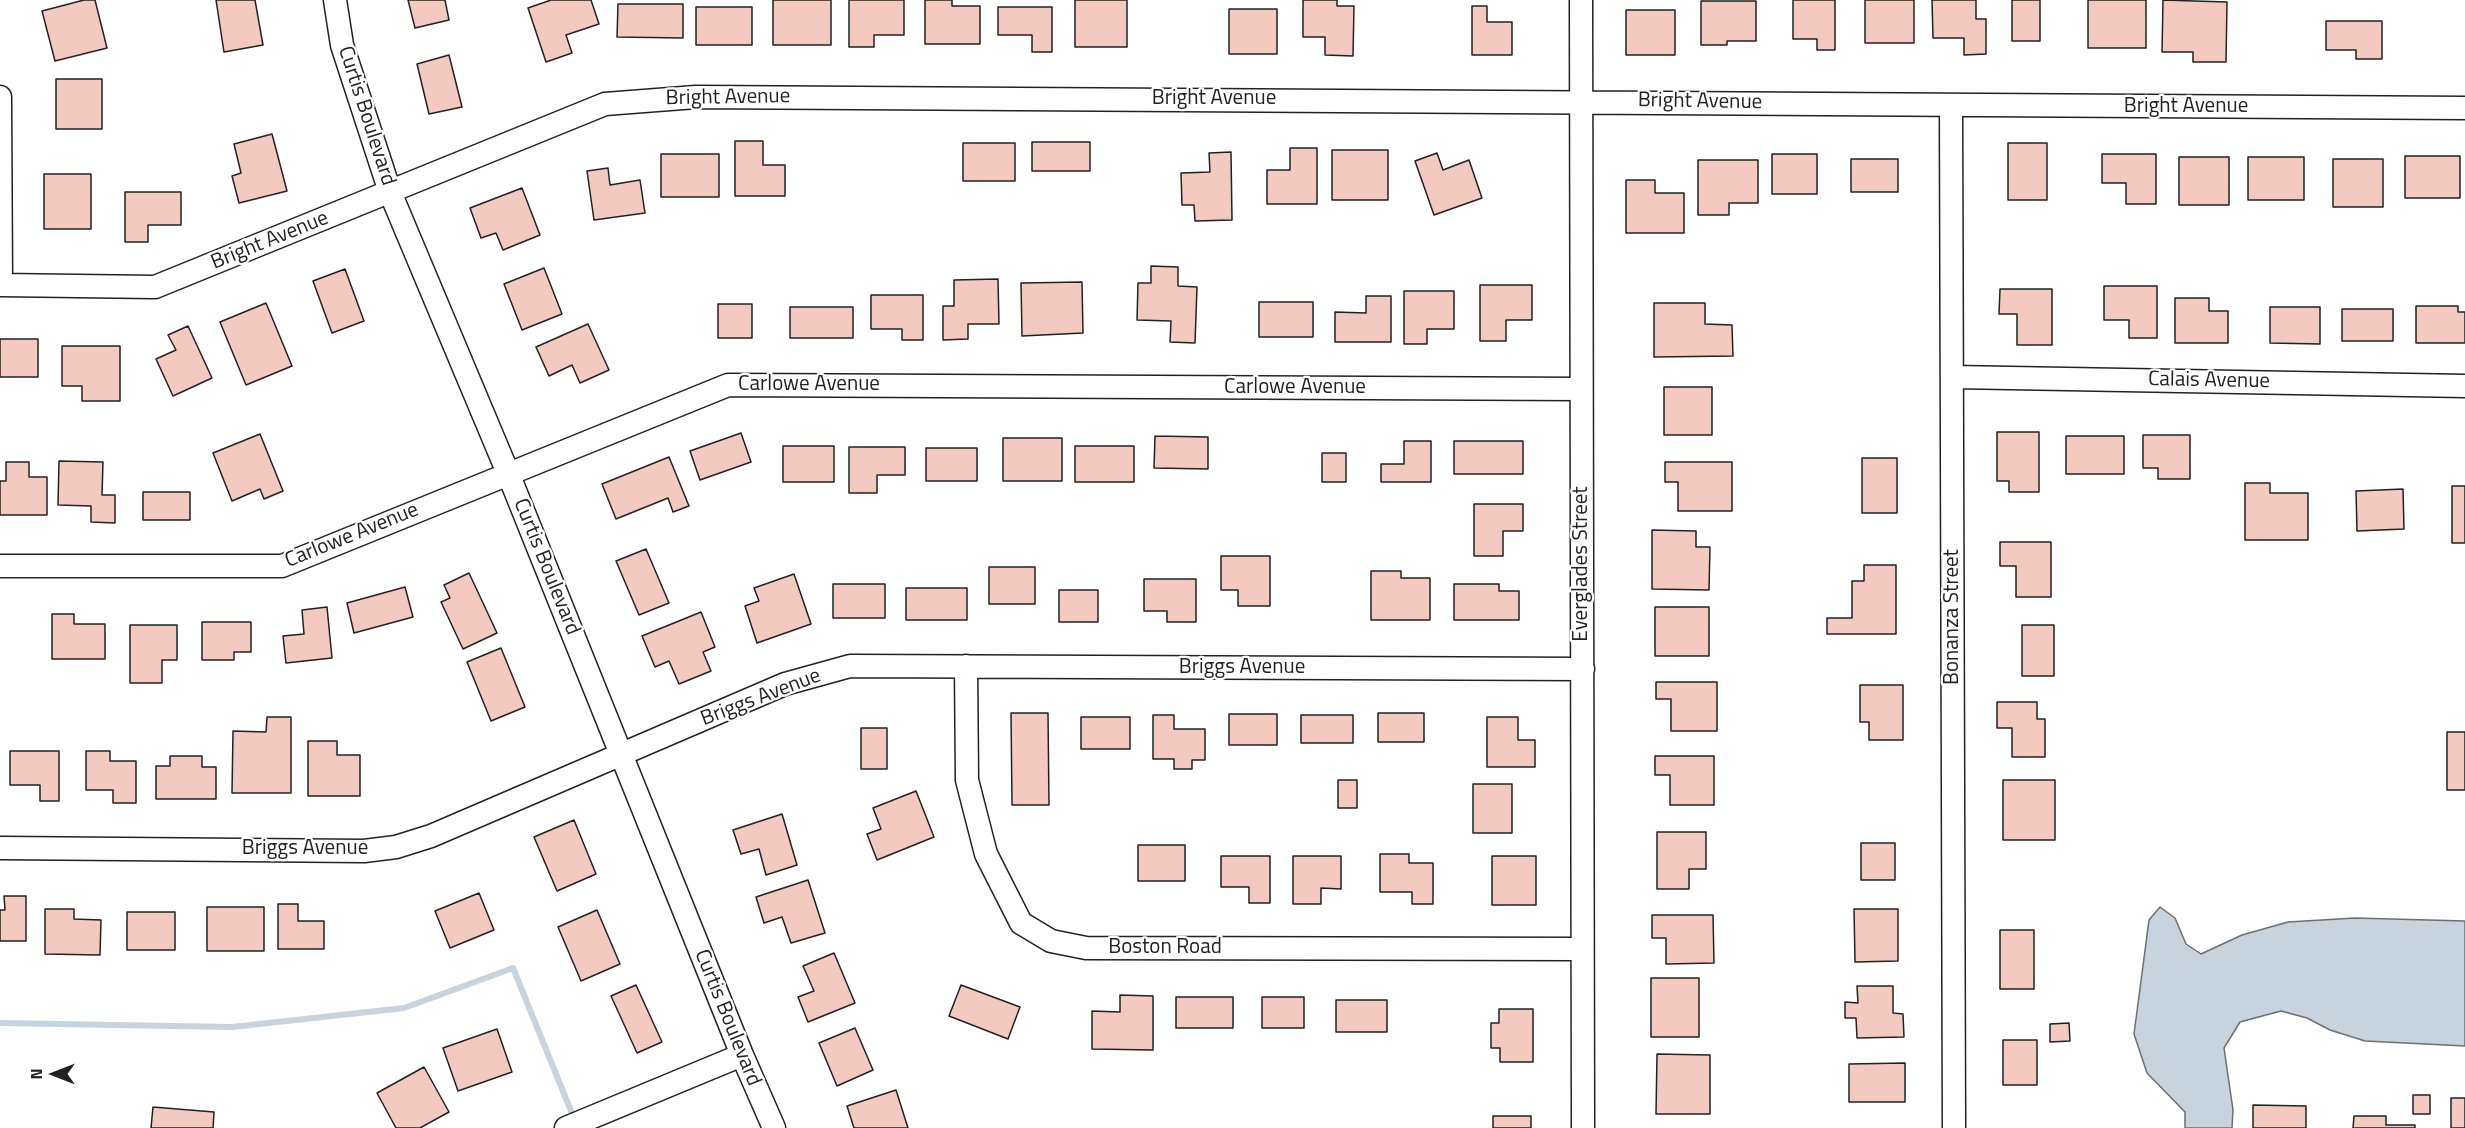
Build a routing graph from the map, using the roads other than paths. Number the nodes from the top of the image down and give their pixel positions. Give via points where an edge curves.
1 (335, 0) edge
2 (1581, 0) edge
3 (0, 97) edge
4 (1582, 100) junction
5 (1951, 106) junction
6 (2465, 108) edge
7 (390, 192) junction
8 (1, 285) edge
9 (1953, 377) junction
10 (2465, 386) edge
11 (1581, 390) junction
12 (508, 473) junction
13 (0, 566) edge
14 (966, 666) junction
15 (1583, 669) junction
16 (621, 755) junction
17 (0, 848) edge
18 (1582, 949) junction
19 (742, 1055) junction
20 (566, 1128) edge
21 (774, 1128) edge
22 (1583, 1128) edge
23 (1954, 1128) edge

1 - 7 street, Curtis Boulevard via 342,45
2 - 4 street, Everglades Street
3 - 8 street
4 - 5 street, Bright Avenue
4 - 7 street, Bright Avenue via 696,97 605,104
4 - 11 street, Everglades Street
5 - 6 street, Bright Avenue
5 - 9 street, Bonanza Street
7 - 8 street, Bright Avenue via 155,287
7 - 12 street, Curtis Boulevard
9 - 10 street, Calais Avenue
9 - 23 street, Bonanza Street
11 - 12 street, Carlowe Avenue via 728,385
11 - 15 street, Everglades Street
12 - 13 street, Carlowe Avenue via 282,566
12 - 16 street, Curtis Boulevard
14 - 15 street, Briggs Avenue
14 - 16 street, Briggs Avenue via 850,666 785,684
14 - 18 street, Boston Road via 967,780 986,854 1021,923 1051,941 1086,948
15 - 18 street, Everglades Street
16 - 17 street, Briggs Avenue via 396,847 364,851
16 - 19 street, Curtis Boulevard
18 - 22 street, Everglades Street
19 - 20 street
19 - 21 street, Curtis Boulevard

